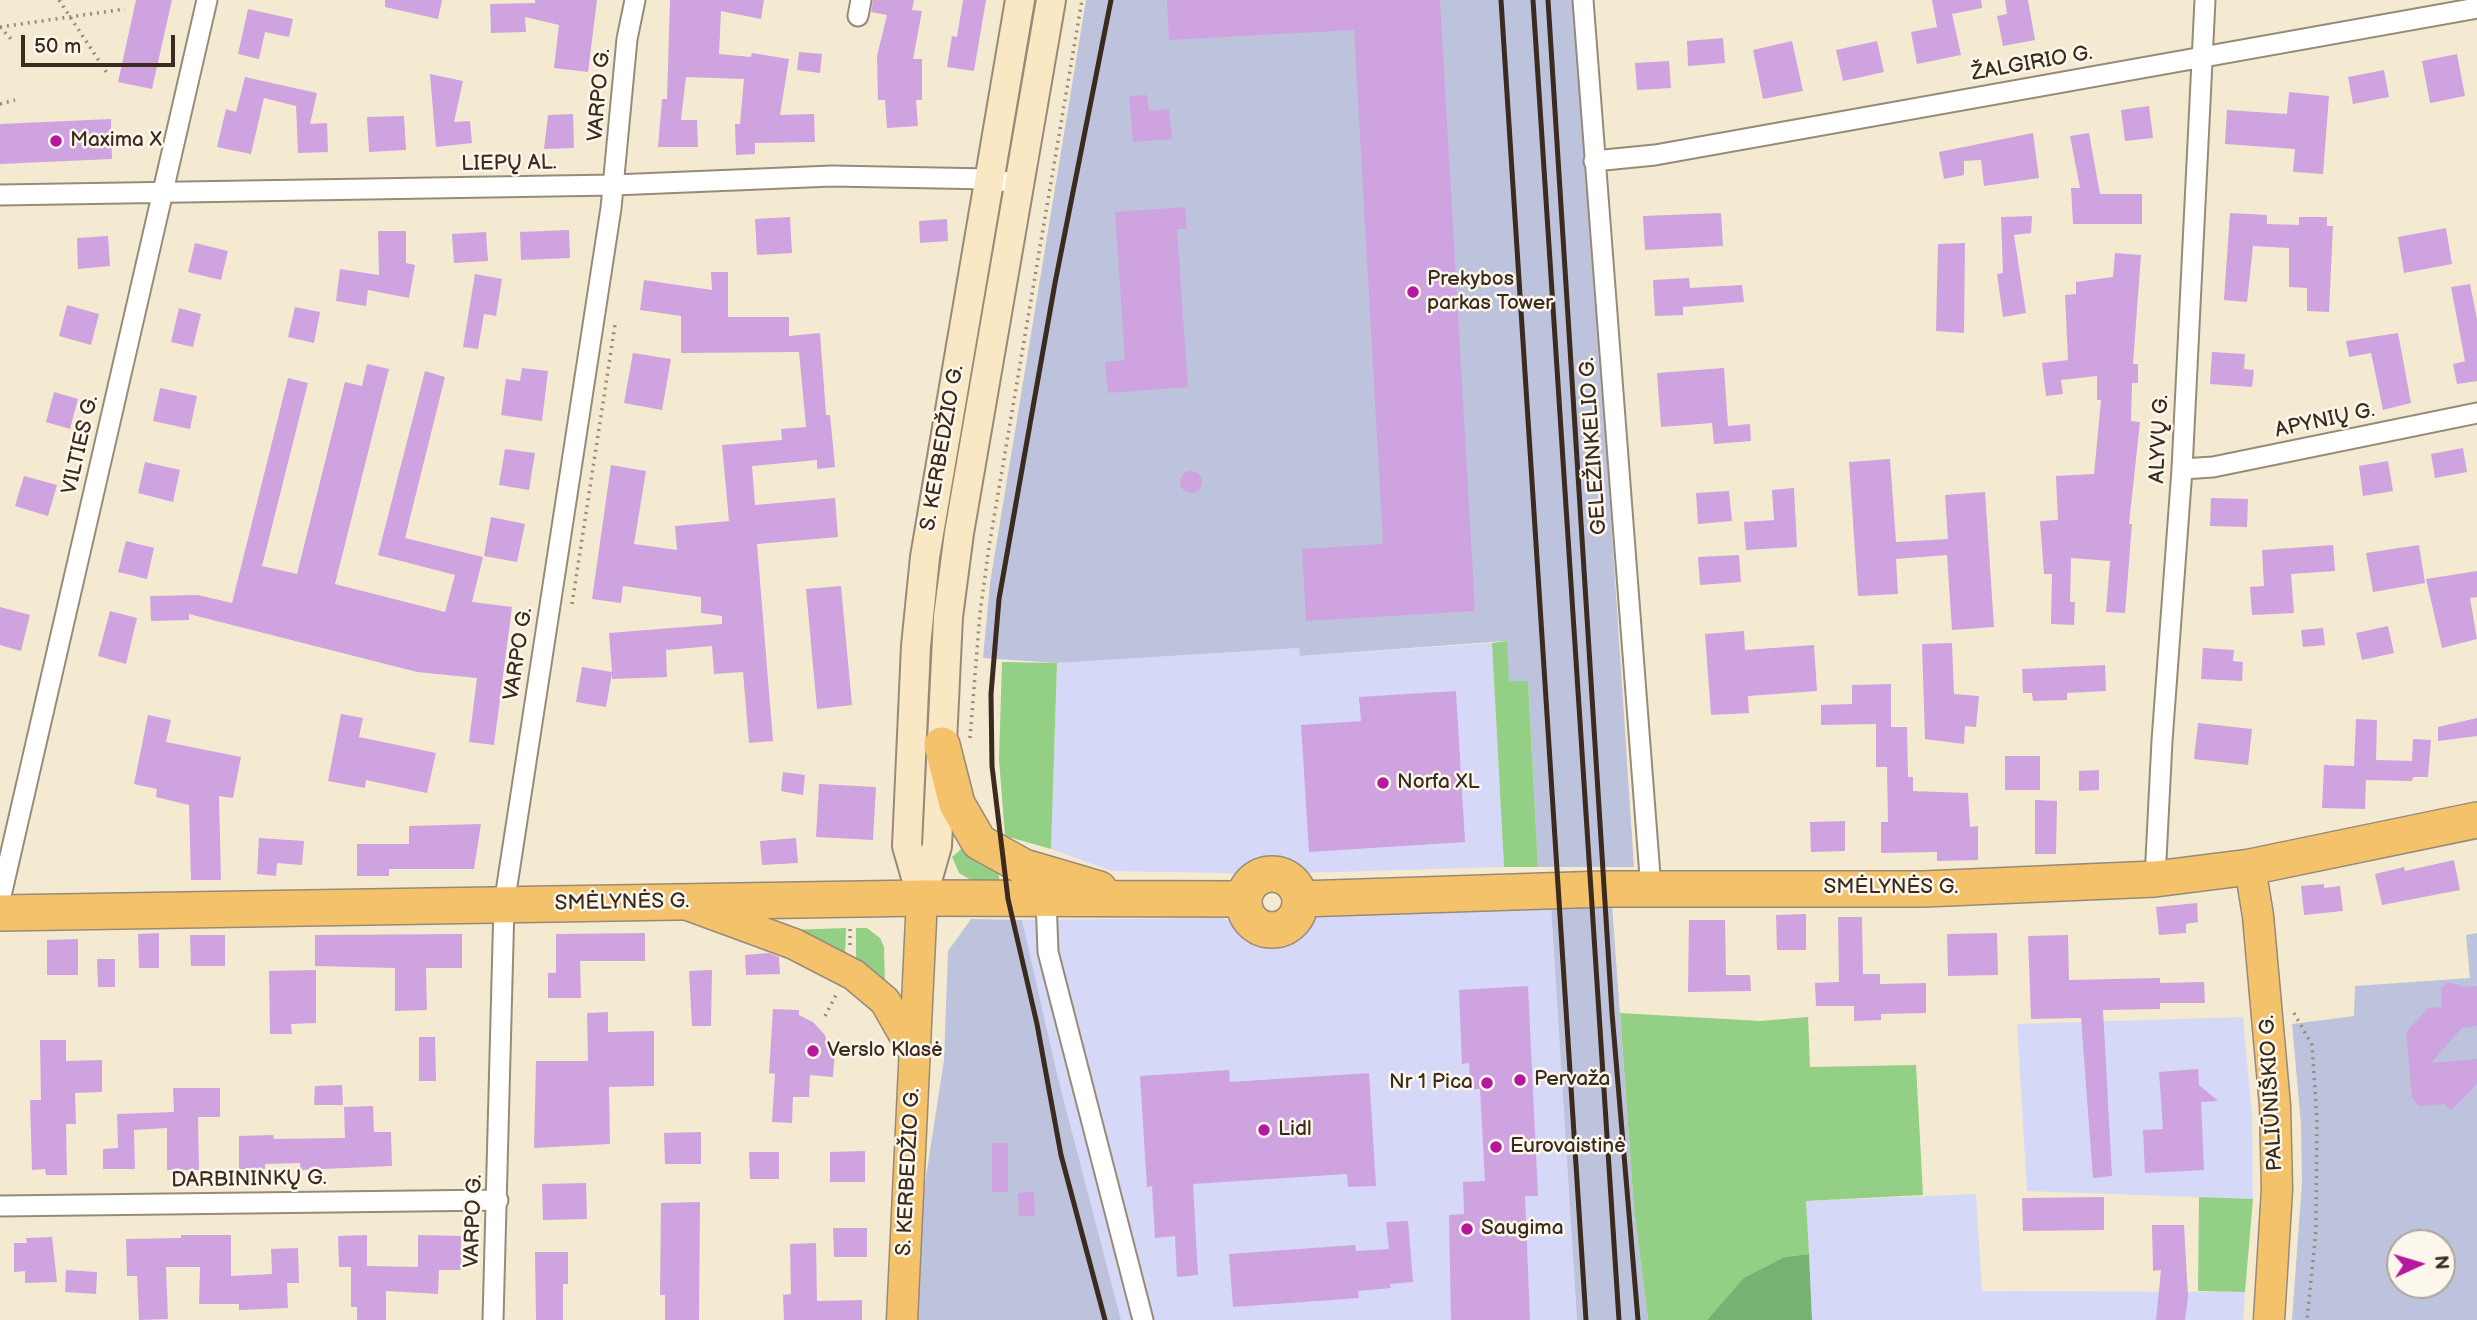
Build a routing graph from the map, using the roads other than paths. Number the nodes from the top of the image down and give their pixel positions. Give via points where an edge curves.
1 (207, 0) edge
2 (635, 0) edge
3 (1020, 0) edge
4 (1051, 0) edge
5 (1583, 0) edge
6 (2205, 0) edge
7 (2477, 8) edge
8 (2203, 57) junction
9 (1594, 160) junction
10 (990, 179) junction
11 (1019, 184) junction
12 (614, 185) junction
13 (0, 195) edge
14 (162, 195) junction
15 (2477, 413) edge
16 (2182, 468) junction
17 (956, 742) junction
18 (2477, 820) edge
19 (2250, 867) junction
20 (2155, 879) junction
21 (1651, 888) junction
22 (1125, 897) junction
23 (922, 898) junction
24 (1046, 899) junction
25 (0, 900) edge
26 (679, 902) junction
27 (504, 905) junction
28 (0, 913) edge
29 (915, 1055) junction
30 (498, 1200) junction
31 (0, 1206) edge
32 (493, 1320) edge
33 (902, 1320) edge
34 (1143, 1320) edge
35 (2269, 1320) edge

1 - 14 street, VILTIES G.
2 - 12 street, VARPO G. via 627,39
3 - 10 main road, S. KERBEDŽIO G.
4 - 11 main road, S. KERBEDŽIO G.
5 - 9 street, GELEŽINKELIO G.
6 - 8 street, ALYVŲ G.
7 - 8 street, ŽALGIRIO G.
8 - 9 street, ŽALGIRIO G. via 1655,155
8 - 16 street, ALYVŲ G.
9 - 21 street, GELEŽINKELIO G.
10 - 11 street, LIEPŲ AL.
10 - 12 street, LIEPŲ AL. via 832,176
10 - 23 main road, S. KERBEDŽIO G. via 925,557 916,646 907,846
11 - 17 main road, S. KERBEDŽIO G. via 948,617
12 - 14 street, LIEPŲ AL.
12 - 27 street, VARPO G.
13 - 14 street, LIEPŲ AL.
14 - 25 street, VILTIES G.
15 - 16 street, APYNIŲ G. via 2213,467
16 - 20 street, ALYVŲ G.
17 - 22 highway via 957,804 979,842 1024,867
17 - 23 main road, S. KERBEDŽIO G. via 937,846
18 - 19 highway, SMĖLYNĖS G.
19 - 20 highway, SMĖLYNĖS G.
19 - 35 main road, PALIŪNIŠKIO G. via 2275,1106 2277,1189
20 - 21 highway, SMĖLYNĖS G. via 1924,889
21 - 22 highway, SMĖLYNĖS G. via 1300,899 1291,922 1276,930 1253,922 1244,900
22 - 24 highway, SMĖLYNĖS G.
23 - 24 highway, SMĖLYNĖS G.
23 - 26 highway, SMĖLYNĖS G.
23 - 29 main road, S. KERBEDŽIO G.
24 - 34 street via 1048,952
26 - 27 highway, SMĖLYNĖS G.
26 - 29 main road via 794,944 855,975 885,1001
27 - 28 highway, SMĖLYNĖS G.
27 - 30 street, VARPO G.
29 - 33 main road, S. KERBEDŽIO G.
30 - 31 street, DARBININKŲ G.
30 - 32 street, VARPO G.

